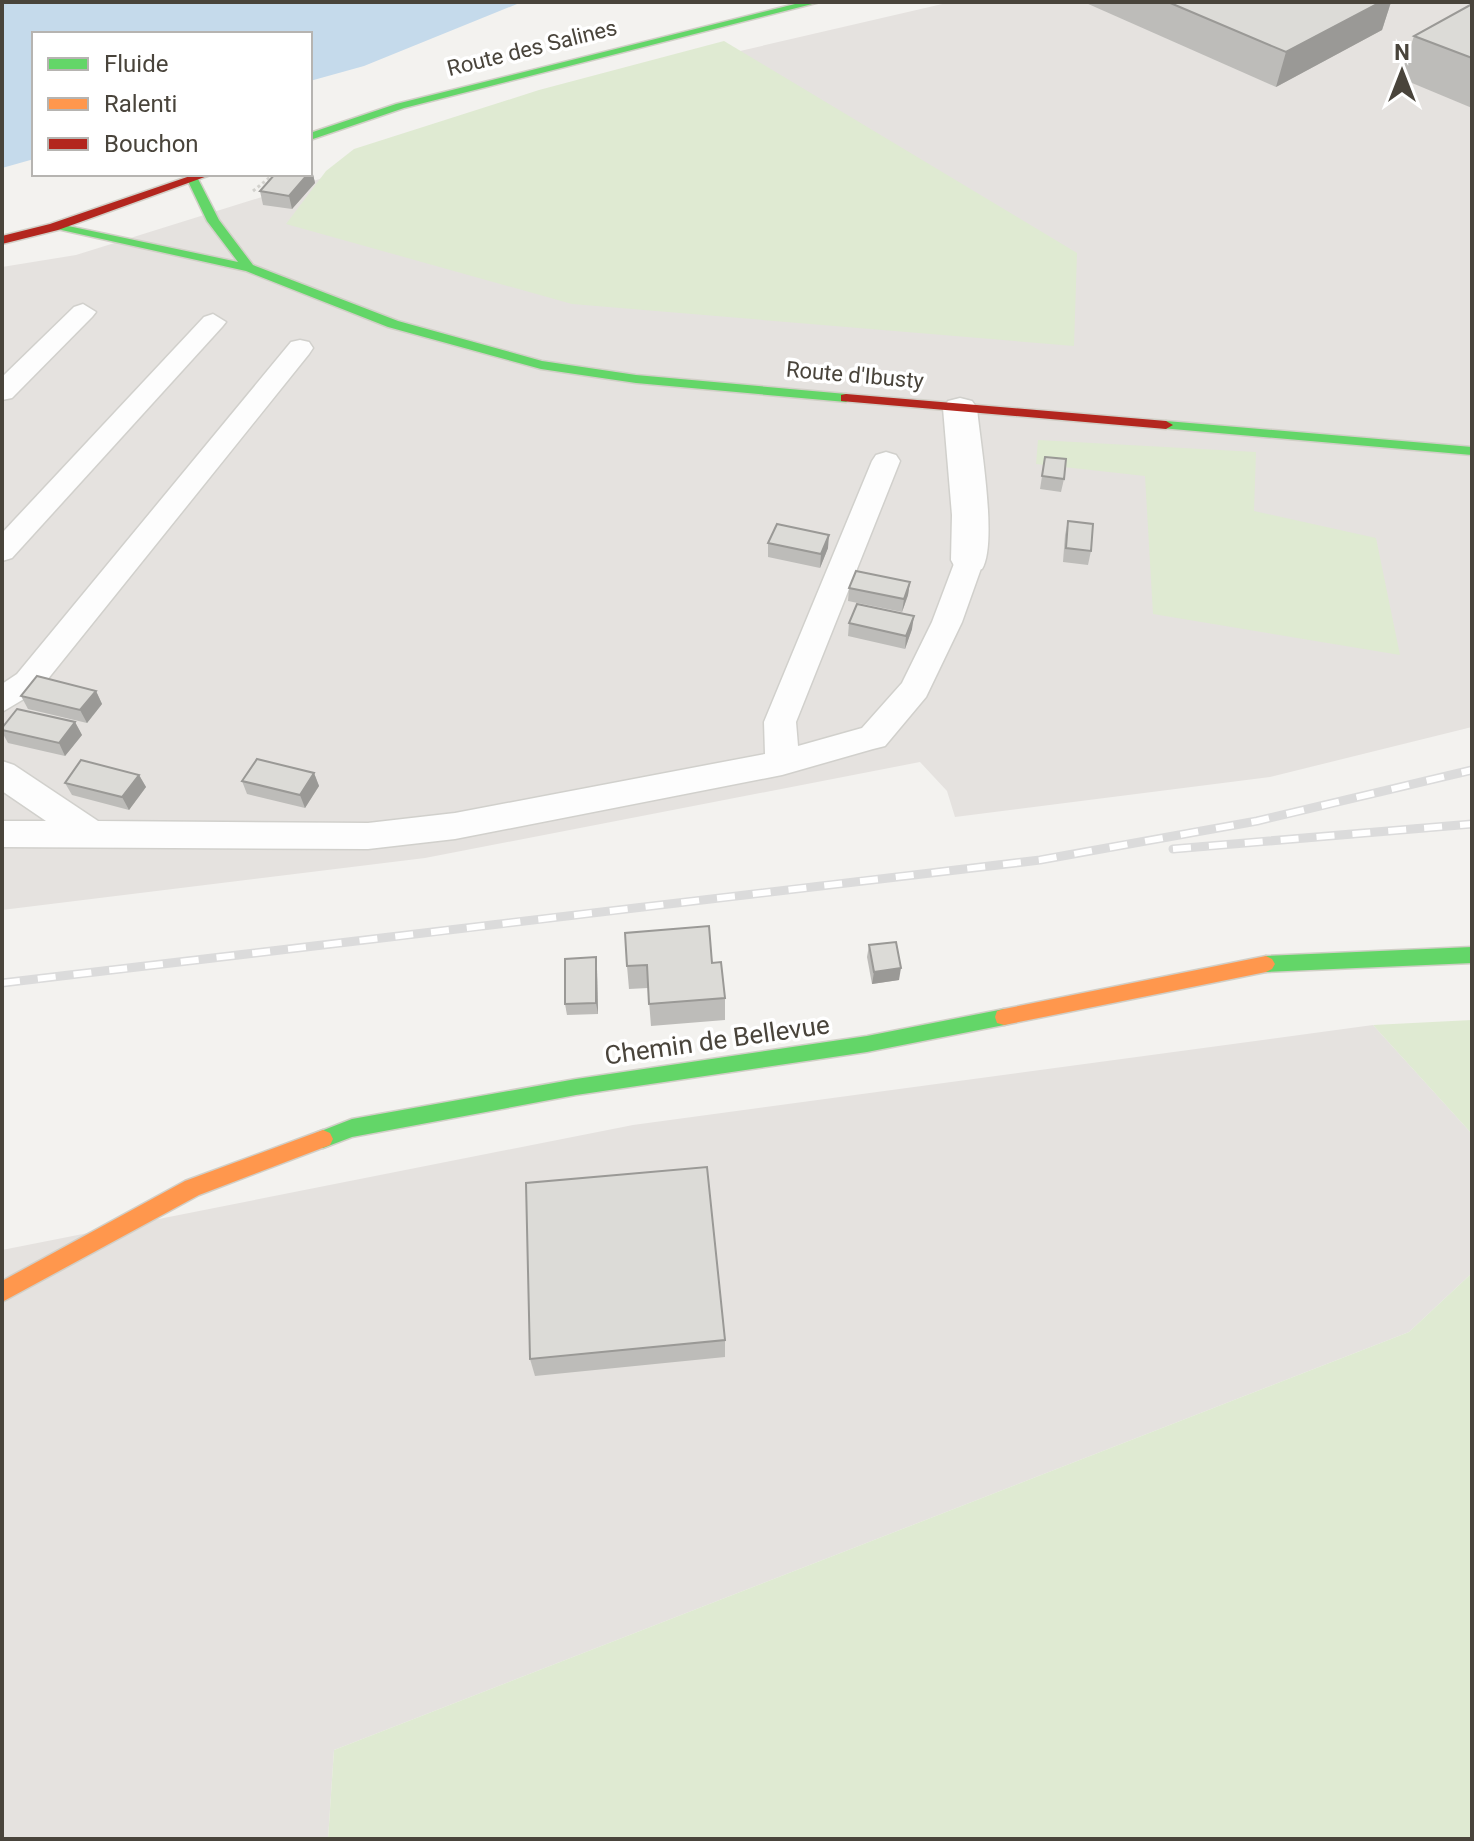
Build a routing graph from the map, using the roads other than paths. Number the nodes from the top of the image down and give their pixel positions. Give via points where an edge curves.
1 (815, 2) edge
2 (312, 136) edge
3 (200, 176) edge
4 (54, 227) junction
5 (2, 240) edge
6 (249, 268) junction
7 (83, 312) dead end
8 (213, 322) dead end
9 (300, 348) dead end
10 (2, 392) edge
11 (960, 408) junction
12 (1472, 451) edge
13 (886, 461) dead end
14 (2, 551) edge
15 (969, 560) joint
16 (2, 700) edge
17 (782, 763) junction
18 (2, 774) edge
19 (2, 834) edge
20 (91, 834) junction
21 (1472, 955) edge
22 (2, 1292) edge

1 - 2 street, Route des Salines via 400,106
3 - 4 street
3 - 6 street via 213,221
4 - 5 street
4 - 6 street, Route d'Ibusty
6 - 11 street, Route d'Ibusty via 393,324 541,365 636,379
7 - 10 lane
8 - 14 lane
9 - 16 lane via 28,682
11 - 12 street, Route d'Ibusty
11 - 15 street
13 - 17 lane via 780,722
15 - 17 lane via 915,689 873,737
17 - 20 lane via 455,826 368,836
18 - 20 lane
19 - 20 lane
21 - 22 street, Chemin de Bellevue via 1272,963 867,1044 576,1087 352,1128 192,1188

